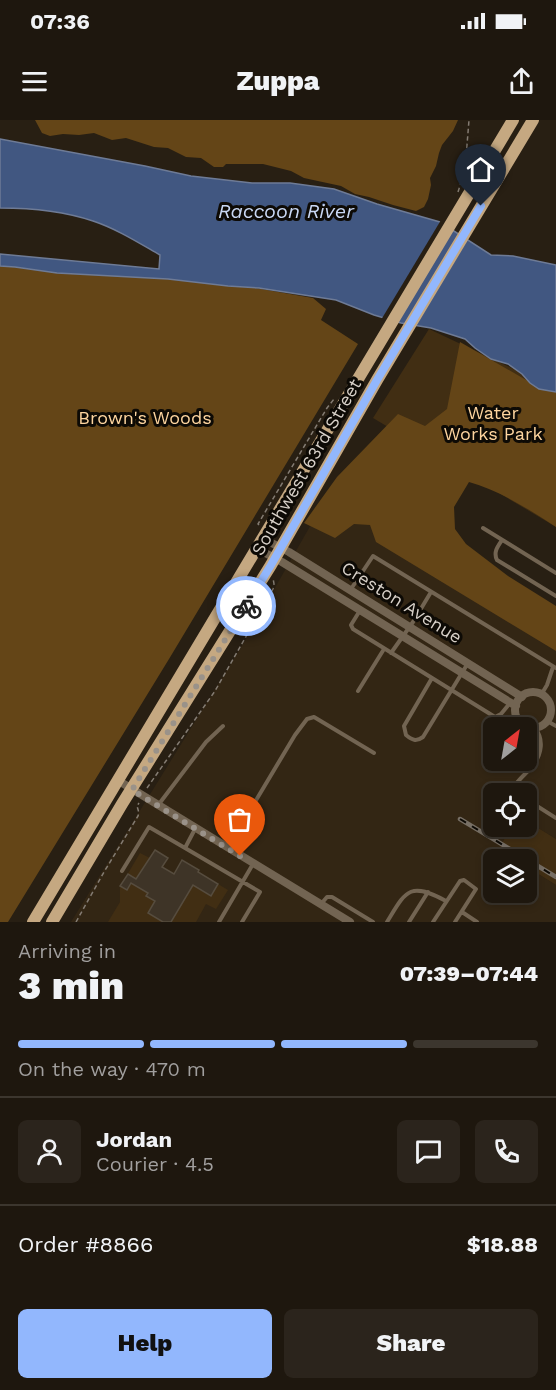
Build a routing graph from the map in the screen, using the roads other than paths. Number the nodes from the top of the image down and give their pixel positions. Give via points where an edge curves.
1 (513, 120) edge
2 (533, 120) edge
3 (483, 528) dead end
4 (260, 537) junction
5 (502, 540) junction
6 (277, 553) junction
7 (556, 573) edge
8 (351, 590) junction
9 (431, 592) junction
10 (556, 596) edge
11 (360, 611) junction
12 (409, 626) junction
13 (402, 636) junction
14 (384, 649) junction
15 (391, 653) junction
16 (469, 662) junction
17 (555, 668) edge
18 (462, 673) junction
19 (432, 678) junction
20 (451, 690) junction
21 (358, 691) dead end
22 (541, 694) junction
23 (522, 697) junction
24 (513, 705) junction
25 (517, 717) edge
26 (547, 721) junction
27 (223, 726) dead end
28 (556, 726) edge
29 (537, 727) edge
30 (537, 730) edge
31 (374, 753) dead end
32 (537, 758) edge
33 (528, 771) edge
34 (119, 781) junction
35 (517, 783) edge
36 (137, 793) junction
37 (158, 805) junction
38 (537, 806) edge
39 (556, 818) edge
40 (196, 828) junction
41 (184, 848) junction
42 (227, 848) junction
43 (253, 864) junction
44 (122, 872) dead end
45 (242, 882) junction
46 (428, 892) junction
47 (446, 901) junction
48 (321, 905) junction
49 (462, 912) junction
50 (33, 922) edge
51 (52, 922) edge
52 (219, 922) edge
53 (242, 922) edge
54 (350, 922) edge
55 (373, 922) edge
56 (387, 922) edge
57 (409, 922) edge
58 (433, 922) edge
59 (455, 922) edge
60 (477, 922) edge

1 - 4 main road, Southwest 63rd Street
2 - 6 main road, Southwest 63rd Street
3 - 5 lane
4 - 6 street, Creston Avenue
4 - 34 main road, Southwest 63rd Street
5 - 7 lane
5 - 10 lane via 496,550 497,560
6 - 8 street, Creston Avenue
6 - 11 street, Creston Avenue
6 - 36 main road, Southwest 63rd Street
8 - 9 lane via 373,556
8 - 12 street, Creston Avenue
9 - 12 lane
9 - 17 lane
11 - 13 street, Creston Avenue
11 - 14 lane via 351,625 353,629
12 - 13 lane
12 - 16 street, Creston Avenue
13 - 15 lane
13 - 18 street, Creston Avenue
14 - 15 lane
14 - 21 lane
15 - 19 lane
16 - 18 lane
16 - 23 street, Creston Avenue
17 - 22 lane
18 - 20 lane
18 - 24 street, Creston Avenue
19 - 20 lane
19 - 20 lane via 404,726 405,735 412,740 423,737
20 - 24 lane via 495,717
22 - 23 street
22 - 26 street via 551,707
23 - 24 street
24 - 25 street
26 - 28 lane
26 - 29 street
27 - 37 lane
30 - 32 lane via 541,743
31 - 42 lane via 314,717 307,719
33 - 35 lane
34 - 36 street
34 - 50 main road, Southwest 63rd Street
36 - 37 street
36 - 51 main road, Southwest 63rd Street
37 - 40 street
38 - 39 lane
40 - 41 lane
40 - 42 street
41 - 44 lane via 149,826
41 - 45 lane
42 - 43 street
43 - 45 lane
43 - 48 street
45 - 52 lane
45 - 53 lane via 260,892
46 - 47 lane
46 - 56 lane via 414,891 403,896
46 - 57 lane
47 - 49 lane via 461,880 476,888
47 - 58 lane
48 - 54 street
48 - 55 lane via 332,897
49 - 59 lane
49 - 60 lane

